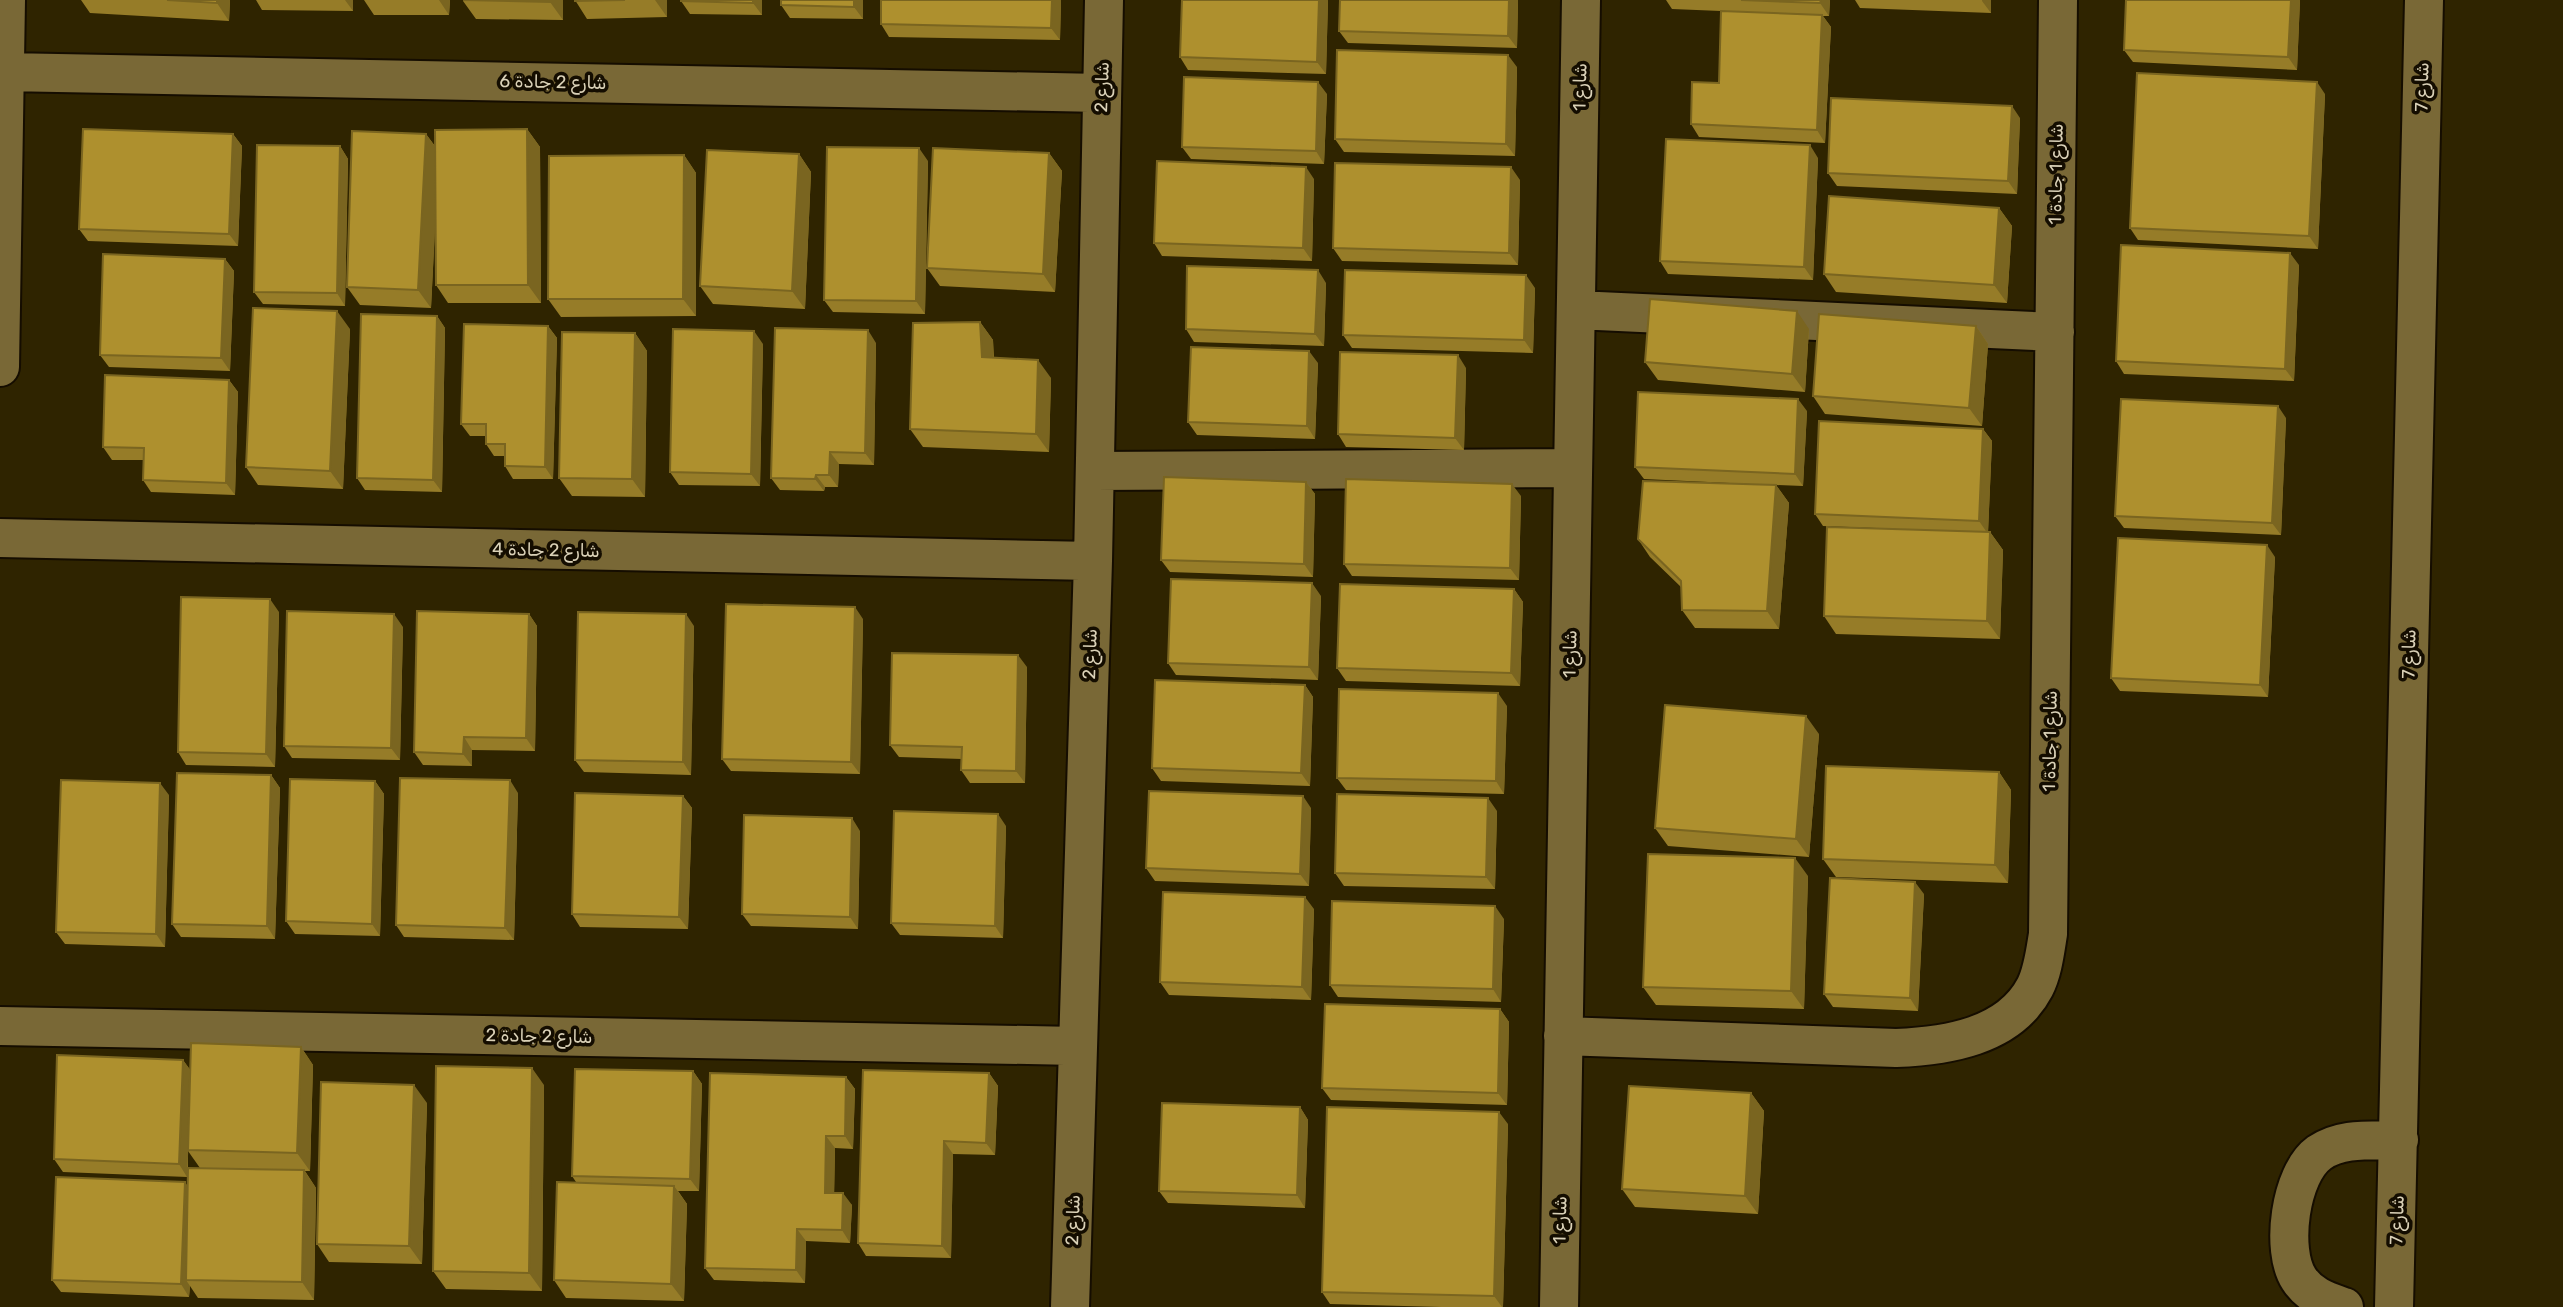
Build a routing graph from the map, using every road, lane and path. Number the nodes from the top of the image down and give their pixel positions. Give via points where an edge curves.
1 (6, 0) edge
2 (1104, 0) edge
3 (1581, 0) edge
4 (2058, 0) edge
5 (2424, 0) edge
6 (5, 72) junction
7 (1101, 93) junction
8 (1, 303) edge
9 (1576, 310) junction
10 (2055, 332) junction
11 (0, 367) edge
12 (1573, 468) junction
13 (1095, 471) junction
14 (0, 538) edge
15 (1093, 561) junction
16 (0, 1026) edge
17 (1563, 1036) junction
18 (1077, 1046) junction
19 (2399, 1140) junction
20 (1070, 1307) edge
21 (1559, 1307) edge
22 (2344, 1307) edge
23 (2394, 1307) edge

1 - 6 street
2 - 7 street, شارع 2
3 - 9 street, شارع 1
4 - 10 street, شارع 1 جادة 1
5 - 19 street, شارع 7
6 - 7 street, شارع 2 جادة 6
6 - 8 street
7 - 13 street, شارع 2
8 - 11 street
9 - 10 street
9 - 12 street, شارع 1
10 - 17 street, شارع 1 جادة 1 via 2048,934 2044,963 2020,1009 1996,1026 1955,1043 1927,1047
12 - 13 street
12 - 17 street, شارع 1
13 - 15 street, شارع 2
14 - 15 street, شارع 2 جادة 4
15 - 18 street, شارع 2
16 - 18 street, شارع 2 جادة 2
17 - 21 street, شارع 1
18 - 20 street, شارع 2
19 - 22 street via 2332,1146 2307,1164 2299,1178 2290,1230 2292,1264 2308,1290
19 - 23 street, شارع 7

